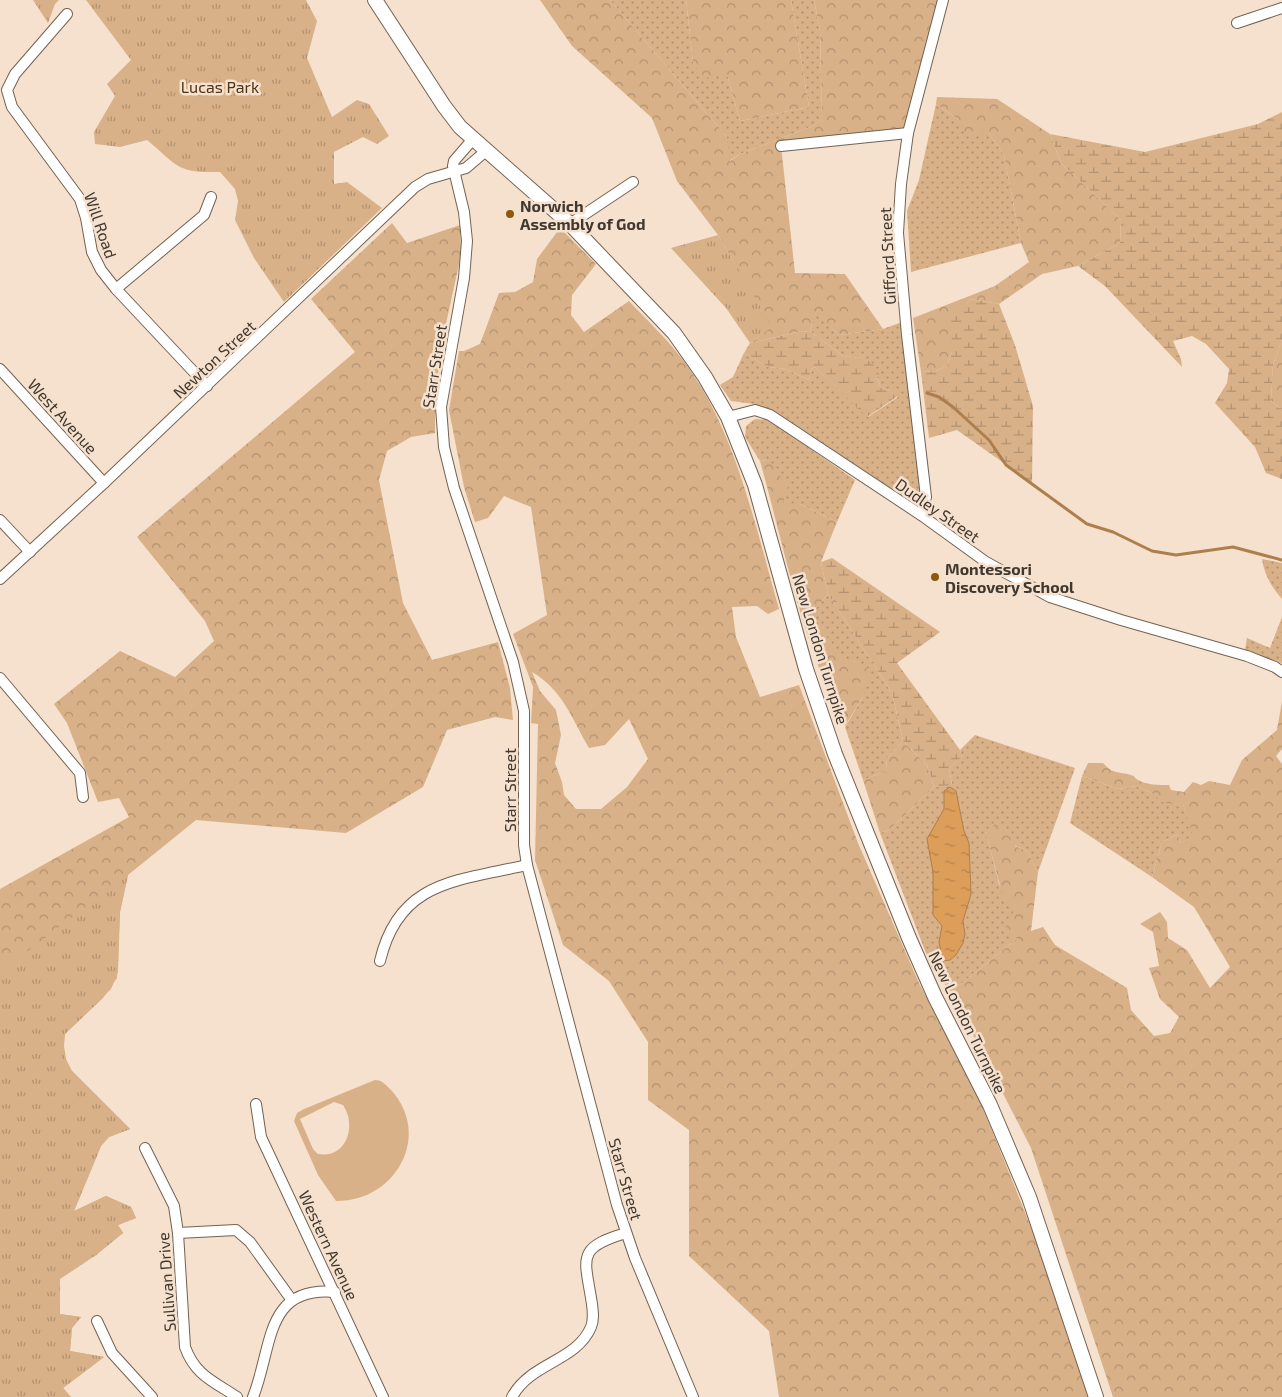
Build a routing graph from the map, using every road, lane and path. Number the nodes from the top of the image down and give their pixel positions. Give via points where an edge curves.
1 (375, 0) edge
2 (943, 0) edge
3 (1282, 8) edge
4 (67, 14) dead end
5 (1237, 23) dead end
6 (908, 133) junction
7 (473, 139) junction
8 (781, 146) dead end
9 (486, 151) junction
10 (454, 172) junction
11 (633, 182) dead end
12 (211, 197) dead end
13 (570, 224) junction
14 (116, 289) junction
15 (0, 369) edge
16 (207, 386) junction
17 (728, 417) junction
18 (104, 483) junction
19 (921, 515) junction
20 (0, 520) edge
21 (30, 552) junction
22 (0, 579) edge
23 (1282, 672) edge
24 (0, 678) edge
25 (83, 797) dead end
26 (527, 865) junction
27 (380, 961) dead end
28 (256, 1104) dead end
29 (145, 1148) dead end
30 (626, 1232) junction
31 (178, 1233) junction
32 (334, 1292) junction
33 (291, 1299) junction
34 (97, 1321) dead end
35 (152, 1397) edge
36 (238, 1397) edge
37 (252, 1397) edge
38 (383, 1397) edge
39 (512, 1397) edge
40 (693, 1397) edge
41 (1096, 1397) edge

1 - 7 main road, New London Turnpike via 444,106
2 - 6 street, Gifford Street
3 - 5 street
4 - 14 street, Will Road via 16,74 7,90 12,108 80,199 92,252
6 - 8 street
6 - 19 street, Gifford Street via 900,184 898,233 926,497
7 - 9 main road, New London Turnpike
7 - 10 street via 454,161
9 - 10 street via 468,166
9 - 13 main road, New London Turnpike
10 - 16 street, Newton Street via 428,179 416,187
10 - 26 street, Starr Street via 466,226 467,256 441,406 444,447 454,488 513,662 524,711 524,845
11 - 13 street
12 - 14 street via 204,215
13 - 17 main road, New London Turnpike via 674,333 706,378
14 - 16 street, Will Road
15 - 18 street, West Avenue
16 - 18 street, Newton Street
17 - 19 street, Dudley Street via 755,410 770,415
17 - 41 main road, New London Turnpike via 755,485 806,669 835,754 912,947 990,1105 1029,1197
18 - 21 street, Newton Street
19 - 23 street, Dudley Street via 986,562 1050,597 1247,656
20 - 21 street
21 - 22 street, Newton Street
24 - 25 street via 80,773
26 - 27 street via 442,886 420,896 392,926
26 - 30 street, Starr Street
28 - 32 street, Western Avenue via 261,1137
29 - 31 street, Sullivan Drive via 174,1206
30 - 39 street via 600,1242 587,1253 593,1313 588,1333 568,1353 533,1373
30 - 40 street, Starr Street
31 - 33 street via 236,1230 250,1242
31 - 36 street, Sullivan Drive via 185,1347 200,1373
32 - 33 street via 319,1291
32 - 38 street, Western Avenue
33 - 37 street via 277,1314 260,1380
34 - 35 street via 112,1353

